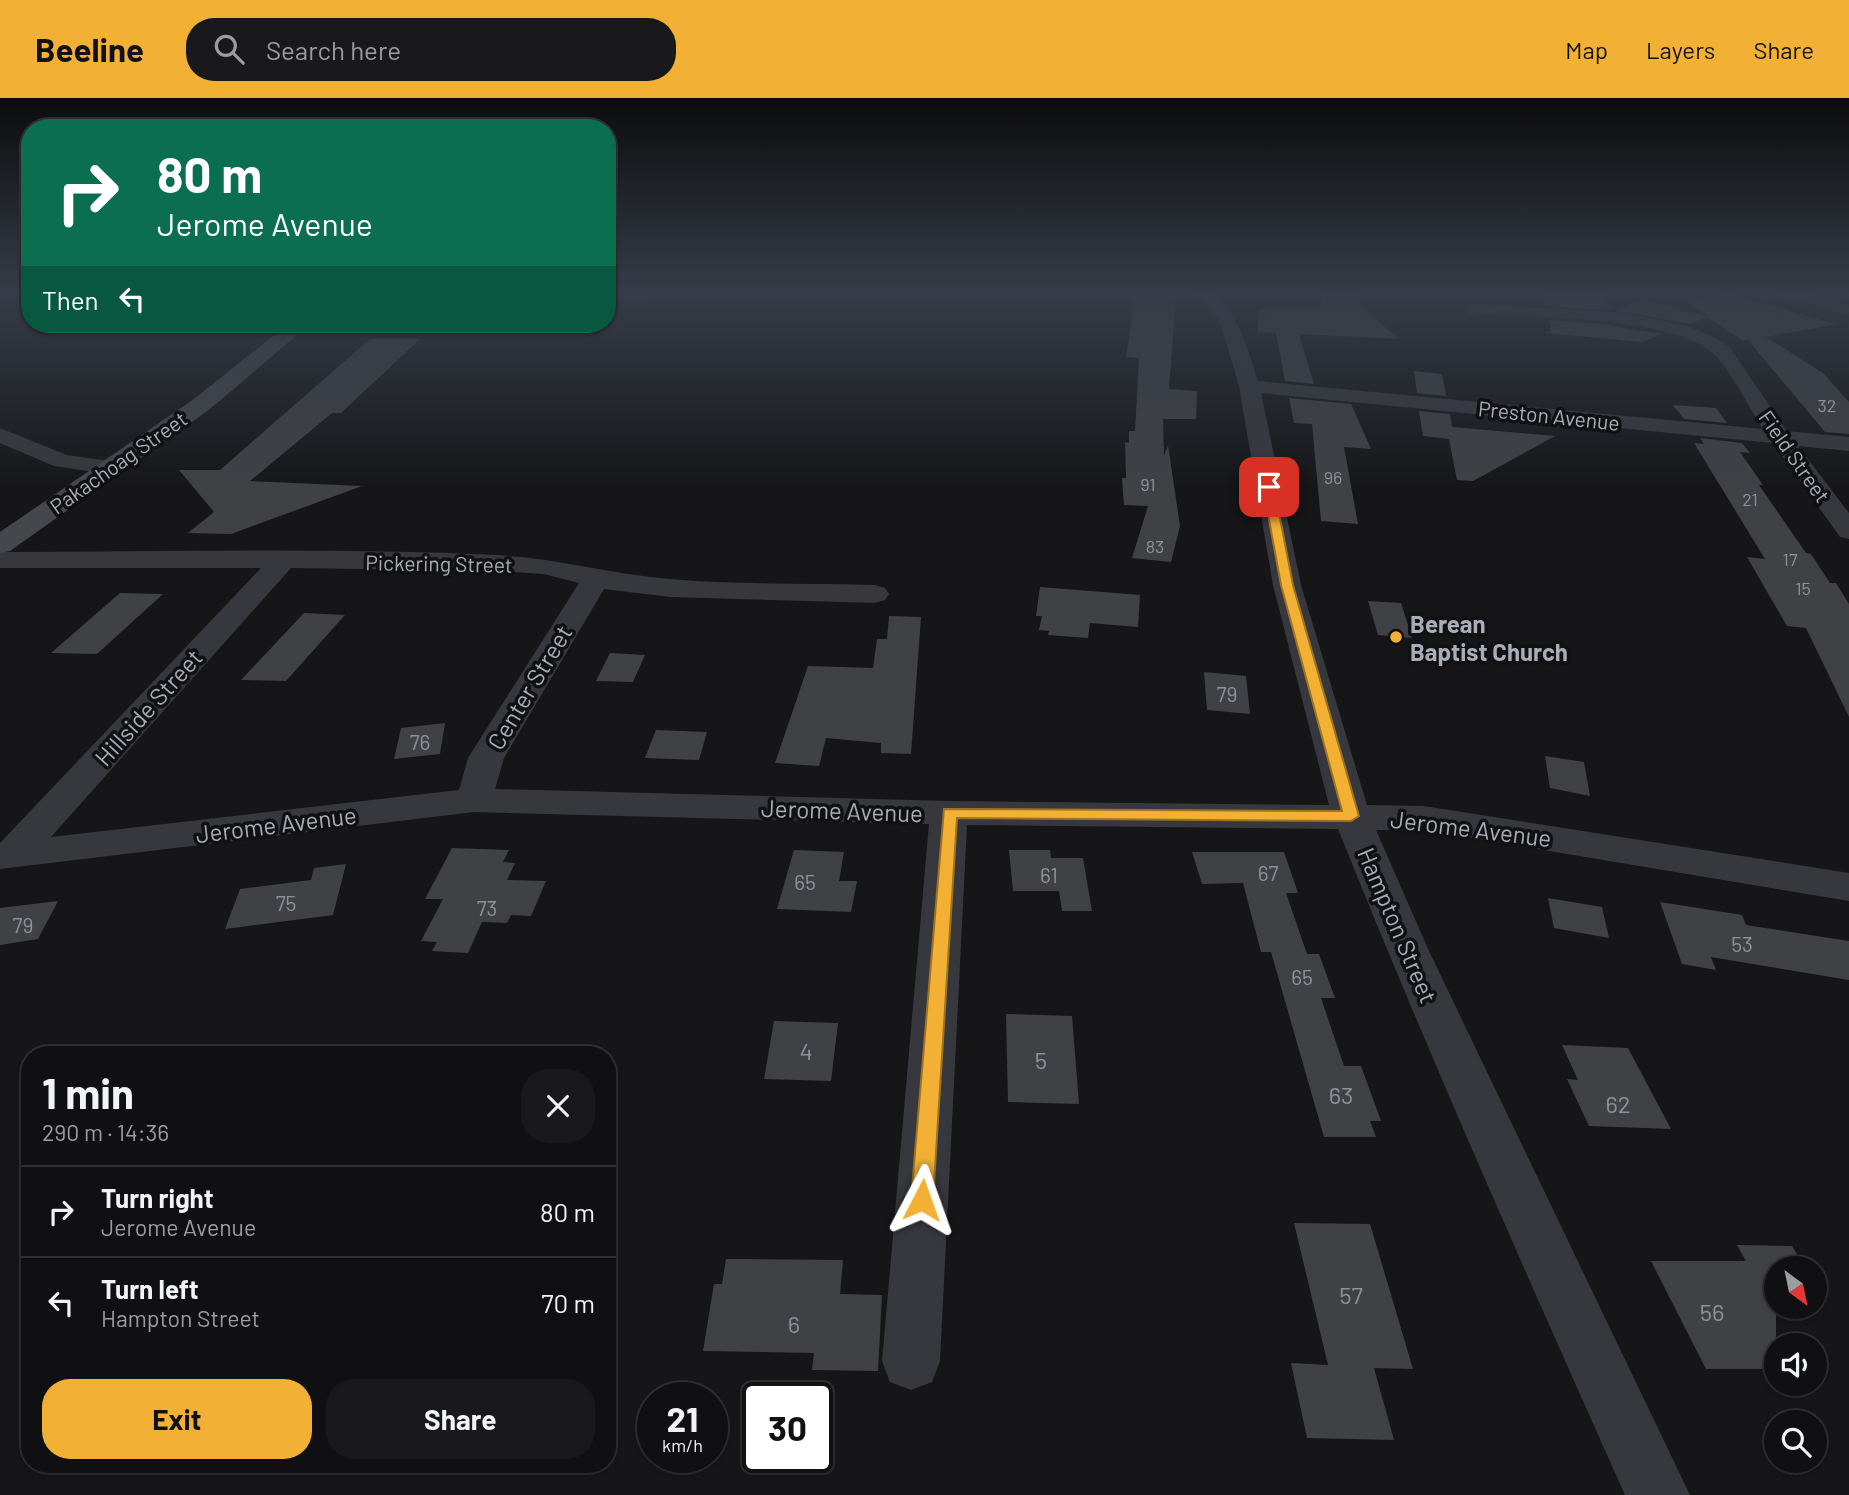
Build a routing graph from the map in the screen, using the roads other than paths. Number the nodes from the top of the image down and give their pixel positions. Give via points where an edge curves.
1 (259, 357) edge
2 (1240, 357) edge
3 (1726, 357) edge
4 (1249, 386) junction
5 (0, 435) edge
6 (1780, 437) junction
7 (1849, 443) edge
8 (108, 467) junction
9 (1849, 531) edge
10 (0, 545) edge
11 (0, 560) edge
12 (283, 561) junction
13 (596, 579) junction
14 (875, 594) dead end
15 (474, 800) junction
16 (949, 813) junction
17 (1351, 816) junction
18 (7, 855) edge
19 (1849, 887) edge
20 (911, 1361) dead end
21 (1658, 1495) edge

1 - 8 street, Pakachoag Street via 202,404
2 - 4 street, Hampton Street
3 - 6 street, Field Street
4 - 6 street, Preston Avenue
4 - 17 street, Hampton Street via 1287,585
5 - 8 street via 62,460
6 - 7 street, Preston Avenue
6 - 9 street, Field Street
8 - 10 street, Pakachoag Street
11 - 12 street, Pickering Street
12 - 13 street, Pickering Street via 495,563 544,566
12 - 18 street, Hillside Street
13 - 14 street, Pickering Street via 670,588
13 - 15 street, Center Street via 486,758
15 - 16 street, Jerome Avenue
15 - 18 street, Jerome Avenue
16 - 17 street, Jerome Avenue
16 - 20 street
17 - 19 street, Jerome Avenue via 1424,818
17 - 21 street, Hampton Street via 1547,1259

